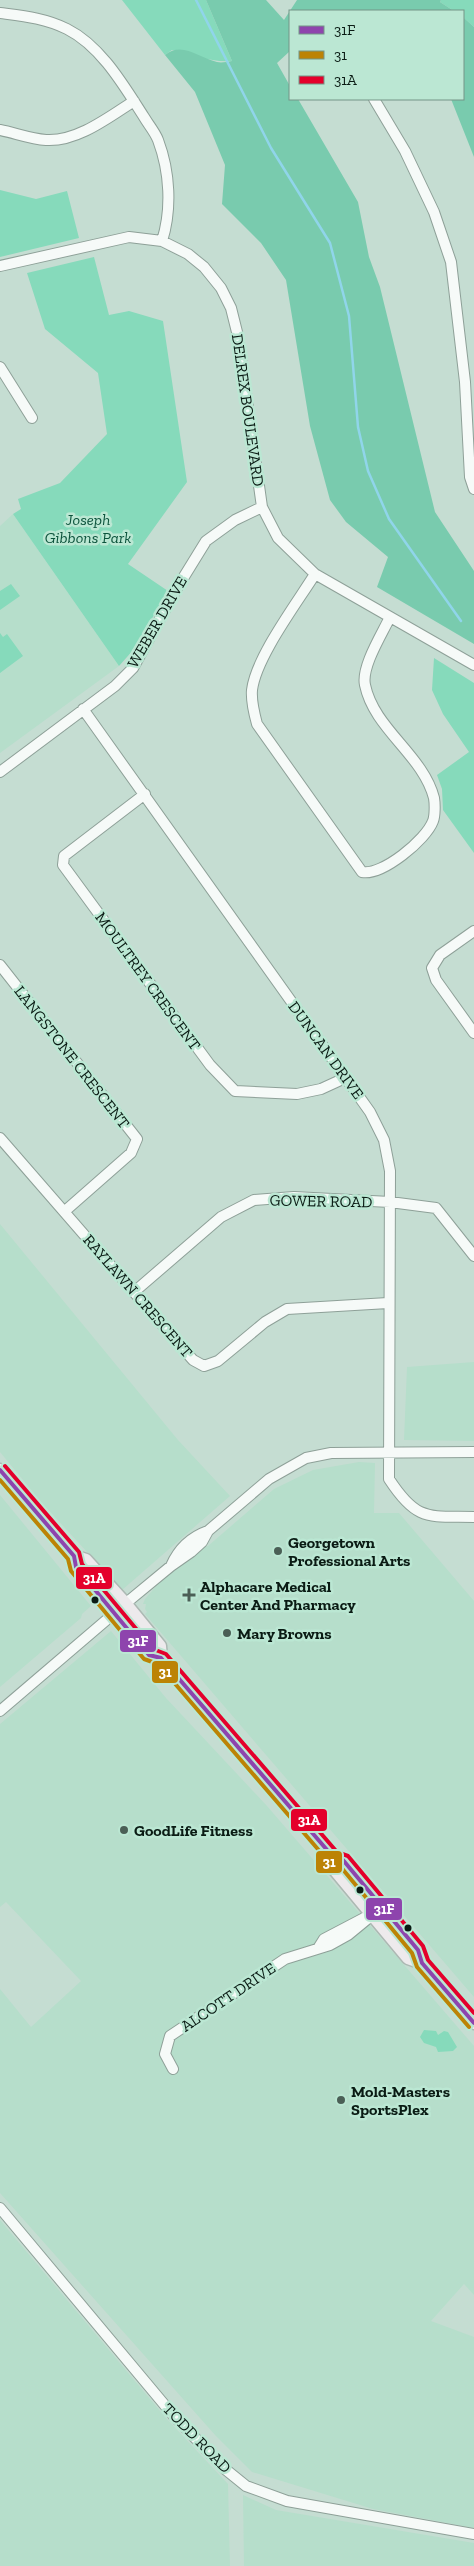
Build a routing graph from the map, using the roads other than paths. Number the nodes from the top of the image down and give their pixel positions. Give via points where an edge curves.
1 (0, 13) edge
2 (375, 100) edge
3 (134, 101) junction
4 (0, 130) edge
5 (162, 241) junction
6 (0, 266) edge
7 (0, 367) edge
8 (469, 382) edge
9 (32, 418) dead end
10 (474, 489) edge
11 (262, 507) junction
12 (315, 574) junction
13 (390, 617) junction
14 (474, 665) edge
15 (83, 710) junction
16 (0, 772) edge
17 (145, 794) junction
18 (474, 931) edge
19 (0, 965) edge
20 (474, 1033) edge
21 (345, 1078) junction
22 (0, 1138) edge
23 (390, 1202) junction
24 (65, 1211) junction
25 (474, 1256) edge
26 (134, 1292) junction
27 (388, 1303) junction
28 (389, 1451) junction
29 (474, 1452) edge
30 (0, 1470) edge
31 (474, 1517) edge
32 (74, 1556) junction
33 (125, 1603) junction
34 (114, 1613) junction
35 (161, 1658) junction
36 (0, 1710) edge
37 (377, 1911) junction
38 (474, 2023) edge
39 (173, 2069) dead end
40 (0, 2208) edge
41 (474, 2534) edge

1 - 3 street via 45,19 68,29 106,63
2 - 8 street via 434,212 451,262
3 - 4 street via 103,121 68,137 46,140
3 - 5 street via 158,139 168,188 169,213
5 - 6 street, DELREX BOULEVARD via 128,237
5 - 11 street, DELREX BOULEVARD via 188,254 204,267 221,288 231,308 238,336
7 - 9 street
8 - 10 street via 470,477
11 - 12 street, DELREX BOULEVARD via 278,538
11 - 15 street, WEBER DRIVE via 235,520 206,542 133,668
12 - 13 street, DELREX BOULEVARD
12 - 13 street via 256,674 252,706 257,724 274,748 362,872 371,874 418,842 433,821 434,800 428,782 379,714 364,683 366,667
13 - 14 street, DELREX BOULEVARD
15 - 16 street, WEBER DRIVE
15 - 17 street, DUNCAN DRIVE
17 - 21 street, DUNCAN DRIVE
17 - 21 street, MOULTREY CRESCENT via 64,856 63,865 210,1066 235,1091 298,1094 321,1090
18 - 20 street via 440,955 432,968 436,980
19 - 24 street, LANGSTONE CRESCENT via 137,1139 131,1153
21 - 23 street, DUNCAN DRIVE via 370,1112 384,1140 390,1171
22 - 24 street, RAYLAWN CRESCENT
23 - 25 street, GOWER ROAD via 436,1208
23 - 26 street, GOWER ROAD via 294,1197 254,1200 221,1217
23 - 27 street, DUNCAN DRIVE
24 - 26 street, RAYLAWN CRESCENT
26 - 27 street, RAYLAWN CRESCENT via 193,1360 204,1366 218,1361 265,1322 287,1309
27 - 28 street, DUNCAN DRIVE
28 - 29 street
28 - 31 street, DUNCAN DRIVE via 389,1479 418,1513
28 - 33 street via 331,1453 306,1458 269,1479 208,1531 202,1542 186,1551
30 - 32 main road
32 - 33 main road via 86,1560
32 - 34 main road via 76,1567
33 - 34 street
33 - 35 main road via 160,1646
34 - 35 main road via 149,1655
34 - 36 street
35 - 37 main road via 334,1858 334,1869
37 - 38 main road via 408,1958 422,1963
37 - 39 street, ALCOTT DRIVE via 330,1945 285,1959 170,2036 165,2054
40 - 41 street, TODD ROAD via 173,2415 246,2486 287,2501

